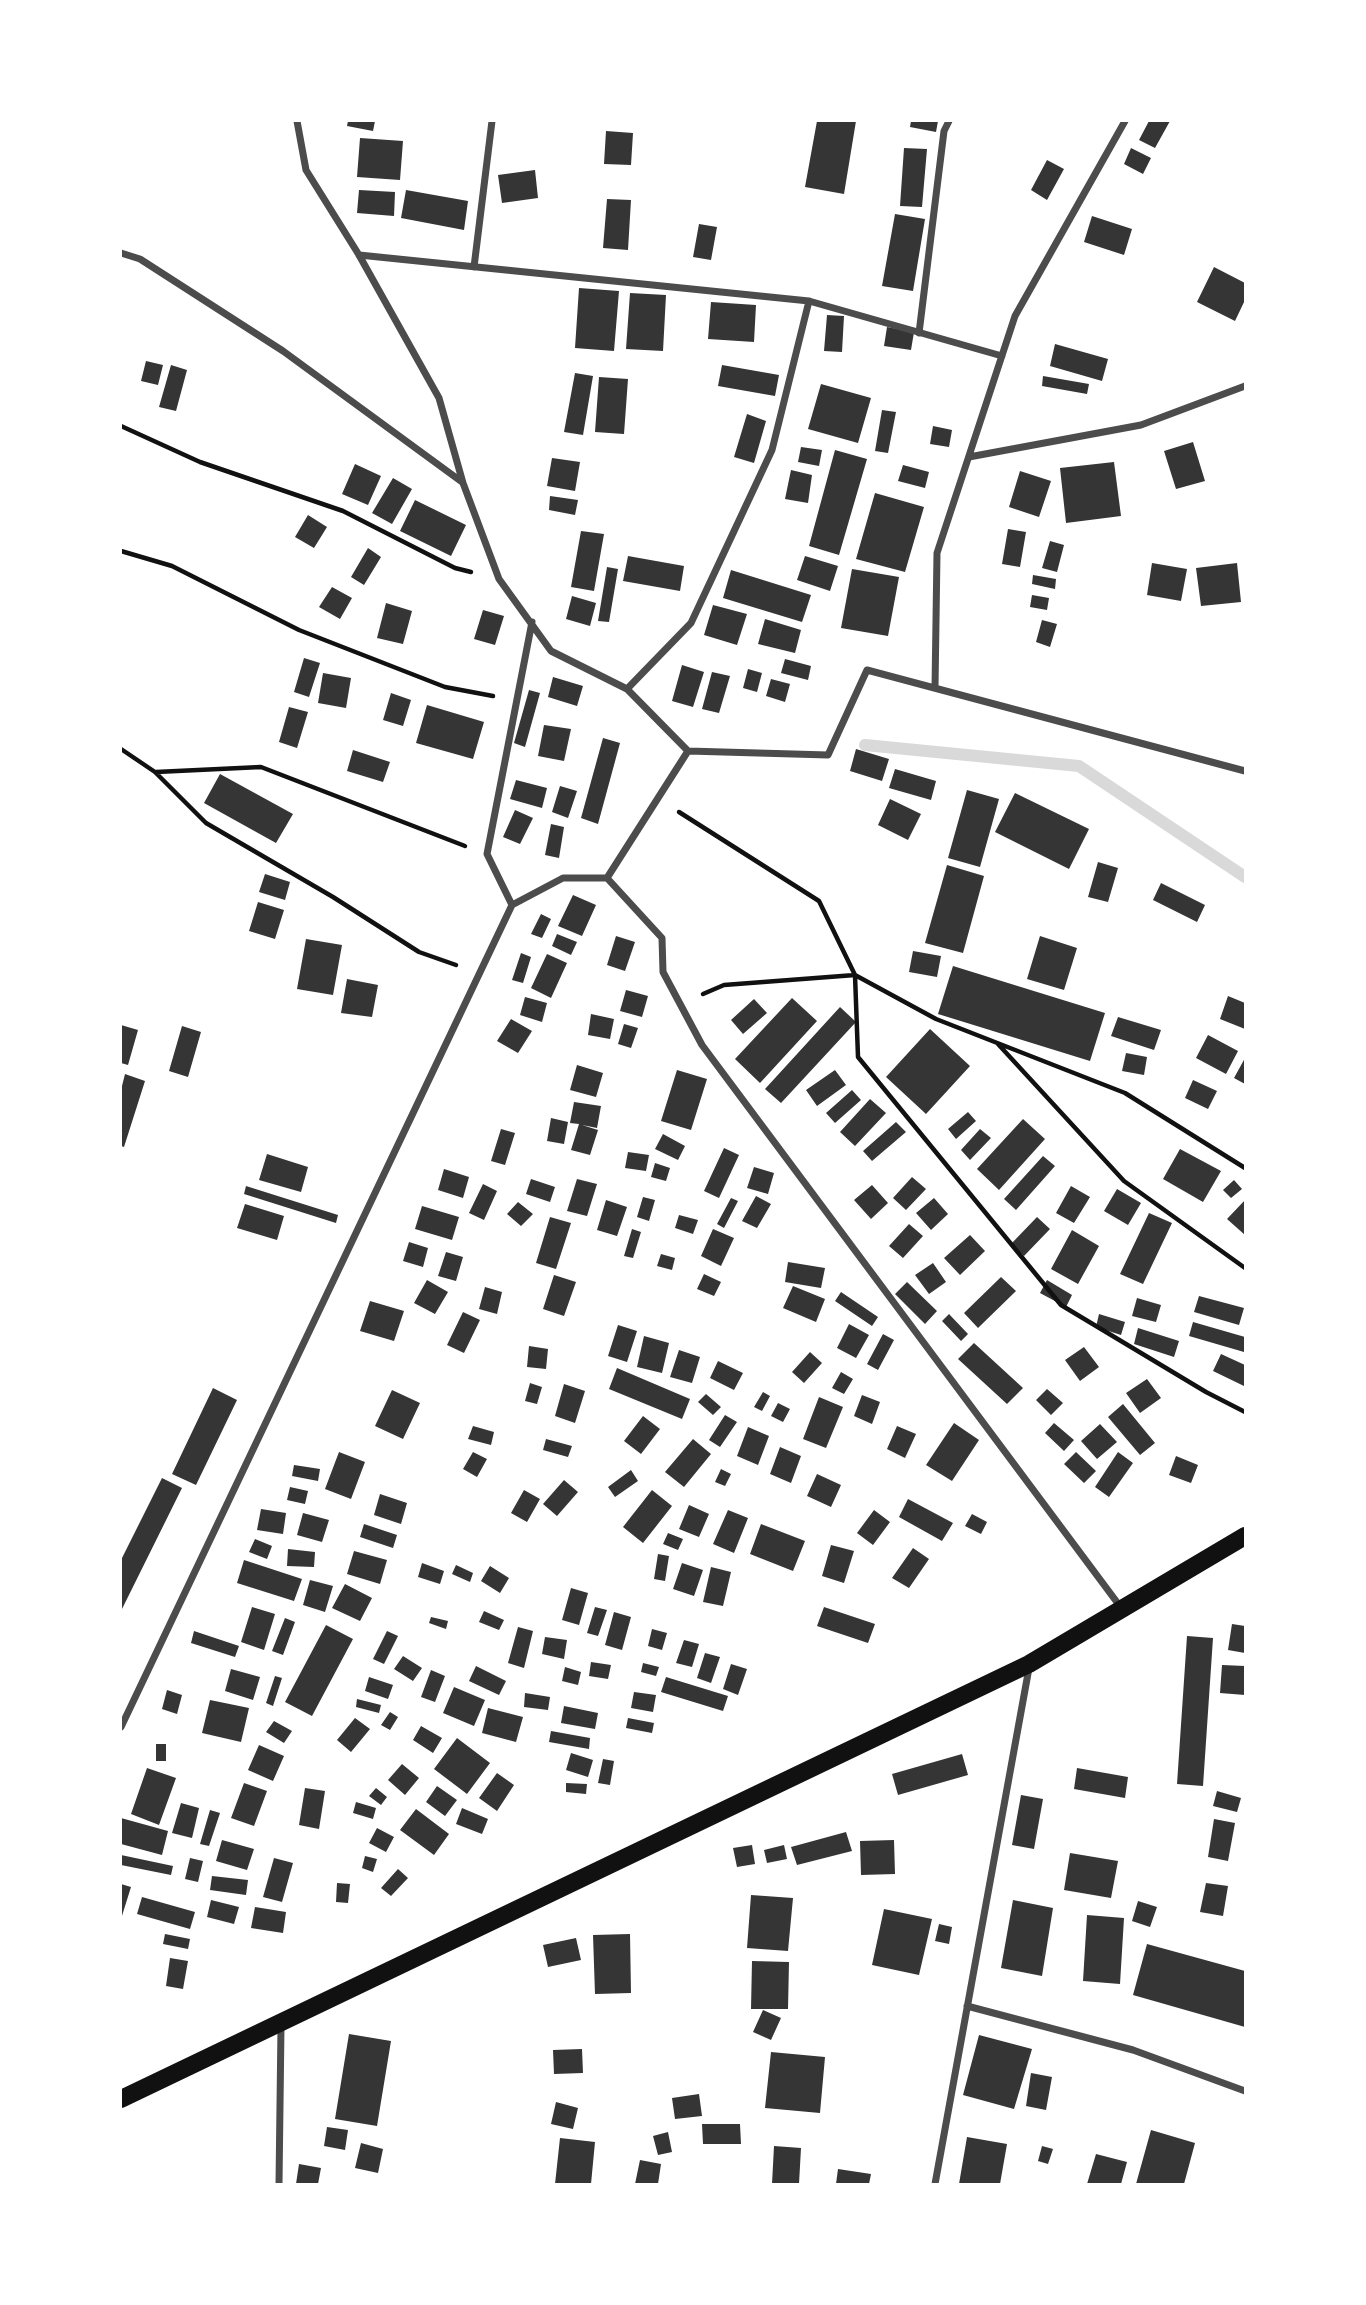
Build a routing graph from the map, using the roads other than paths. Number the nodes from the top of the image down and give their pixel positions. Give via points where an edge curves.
1 (297, 121) edge
2 (492, 121) edge
3 (949, 121) edge
4 (1125, 121) edge
5 (121, 253) edge
6 (359, 255) junction
7 (474, 267) junction
8 (809, 301) junction
9 (919, 333) junction
10 (1002, 356) junction
11 (1245, 386) edge
12 (969, 457) junction
13 (463, 483) junction
14 (532, 622) junction
15 (935, 688) junction
16 (627, 689) junction
17 (688, 751) junction
18 (1245, 771) edge
19 (607, 878) junction
20 (512, 905) junction
21 (1245, 1536) edge
22 (1122, 1609) junction
23 (1029, 1664) junction
24 (121, 1727) edge
25 (967, 2006) junction
26 (281, 2021) junction
27 (1245, 2091) edge
28 (121, 2099) edge
29 (279, 2184) edge
30 (935, 2184) edge

1 - 6 street via 306,170
2 - 7 street
3 - 9 street via 944,131
4 - 10 street via 1015,316
5 - 13 street via 141,259 283,351
6 - 7 street
6 - 13 street via 439,398
7 - 8 street
8 - 9 street
8 - 16 street via 772,450 691,623
9 - 10 street
10 - 12 street
11 - 12 street via 1141,425
12 - 15 street via 937,553
13 - 14 street via 499,579
14 - 16 street via 551,650
14 - 20 street via 487,854
15 - 17 street via 867,670 828,755
15 - 18 street
16 - 17 street
17 - 19 street
19 - 20 street via 563,878
19 - 22 street via 662,938 663,972 702,1045
20 - 24 street
21 - 22 main road
22 - 23 main road
23 - 25 street
23 - 26 main road
25 - 27 street via 1133,2050
25 - 30 street
26 - 28 main road
26 - 29 street

